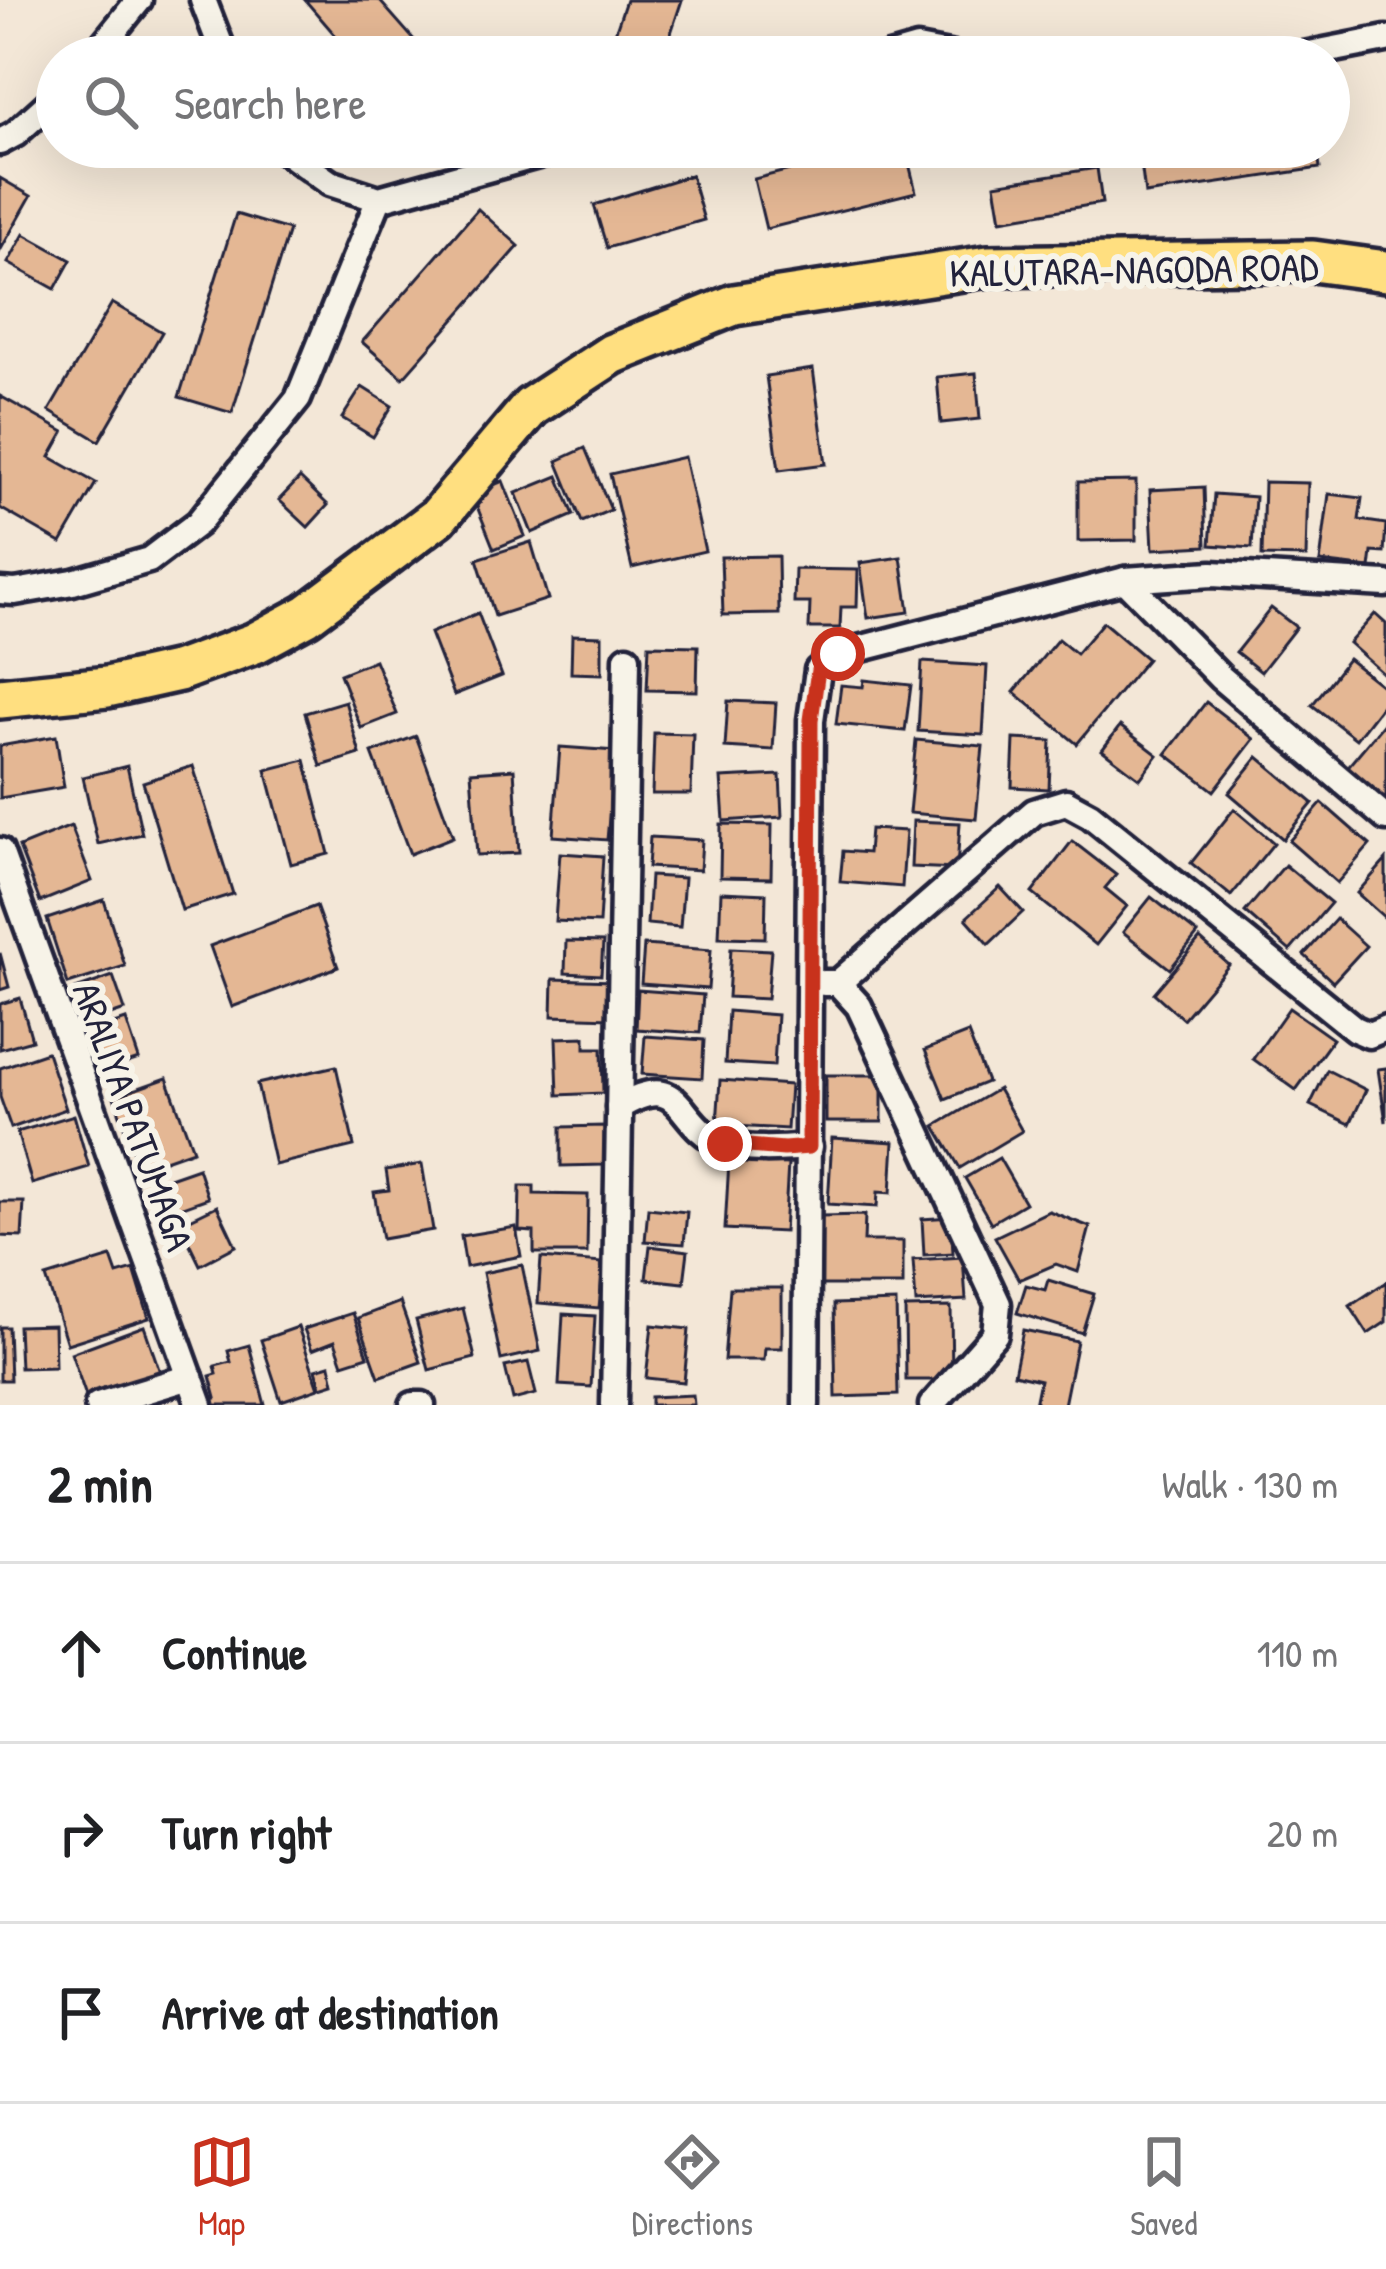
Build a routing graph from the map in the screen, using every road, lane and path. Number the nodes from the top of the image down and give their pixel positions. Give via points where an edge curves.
1 (139, 0) edge
2 (202, 0) edge
3 (110, 36) edge
4 (217, 36) edge
5 (1386, 39) edge
6 (1350, 46) edge
7 (36, 115) edge
8 (0, 142) edge
9 (309, 168) edge
10 (491, 168) edge
11 (379, 199) junction
12 (1386, 271) edge
13 (1125, 580) junction
14 (1386, 584) edge
15 (0, 591) edge
16 (627, 658) dead end
17 (0, 698) edge
18 (1386, 818) edge
19 (0, 851) edge
20 (810, 982) junction
21 (838, 983) junction
22 (1386, 1028) edge
23 (619, 1107) junction
24 (809, 1147) junction
25 (190, 1377) junction
26 (98, 1405) edge
27 (200, 1405) edge
28 (614, 1405) edge
29 (806, 1405) edge
30 (932, 1405) edge

1 - 3 street
2 - 4 street
5 - 6 street
7 - 8 street
9 - 11 street
10 - 11 street
11 - 15 street via 298,399 199,523 148,560 73,582
12 - 17 main road, KALUTARA-NAGODA ROAD via 1313,260 988,266 734,305 612,354 531,407 438,517 307,615 255,643 107,687
13 - 14 street via 1212,574
13 - 18 street via 1221,678
13 - 20 street via 838,654 818,670
16 - 23 street
19 - 25 street, ARALIYA PATUMAGA
20 - 21 street
20 - 24 street
21 - 22 street via 1034,812 1066,802 1355,1029 1369,1035
21 - 30 street via 859,1006 998,1304 995,1334
23 - 24 street via 643,1092 667,1095 725,1144
23 - 28 street
24 - 29 street
25 - 26 street
25 - 27 street, ARALIYA PATUMAGA

